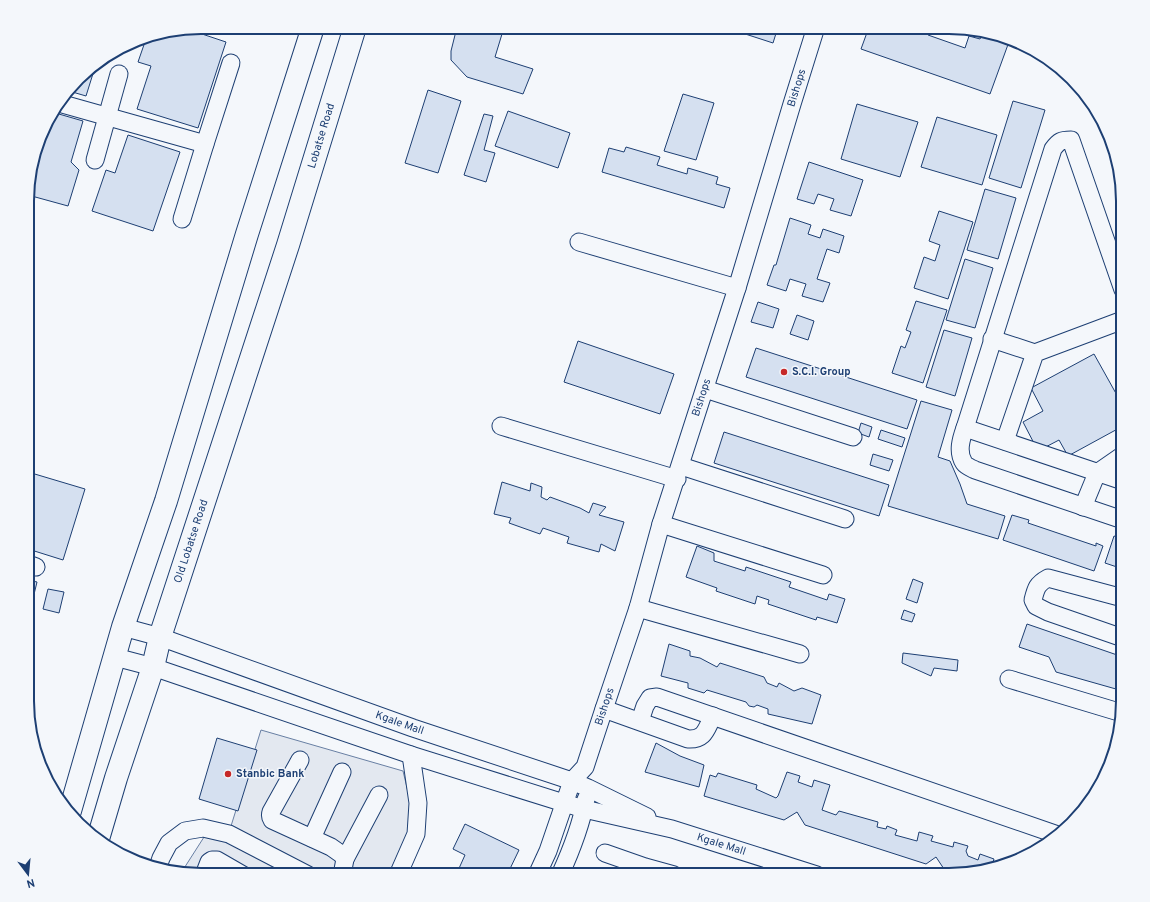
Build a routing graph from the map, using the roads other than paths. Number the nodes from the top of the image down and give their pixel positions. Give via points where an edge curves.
1 (311, 34) edge
2 (353, 34) edge
3 (814, 34) edge
4 (231, 63) dead end
5 (119, 74) dead end
6 (64, 105) edge
7 (107, 117) junction
8 (205, 144) junction
9 (94, 160) dead end
10 (182, 219) dead end
11 (579, 242) dead end
12 (288, 245) joint
13 (1116, 269) edge
14 (736, 288) junction
15 (1116, 323) edge
16 (992, 339) junction
17 (1035, 353) junction
18 (705, 389) junction
19 (501, 426) dead end
20 (964, 428) junction
21 (853, 436) dead end
22 (1005, 441) junction
23 (1116, 460) edge
24 (679, 472) junction
25 (1097, 473) junction
26 (1116, 479) edge
27 (1083, 506) junction
28 (1116, 518) edge
29 (845, 519) dead end
30 (662, 524) junction
31 (822, 575) dead end
32 (1116, 596) edge
33 (638, 608) junction
34 (123, 627) junction
35 (1116, 636) edge
36 (160, 637) junction
37 (800, 654) dead end
38 (115, 657) junction
39 (153, 668) junction
40 (1009, 679) dead end
41 (604, 709) junction
42 (1116, 711) edge
43 (713, 716) junction
44 (640, 721) junction
45 (411, 755) junction
46 (300, 760) dead end
47 (585, 767) junction
48 (342, 772) dead end
49 (572, 781) junction
50 (588, 788) junction
51 (379, 795) dead end
52 (564, 803) junction
53 (71, 807) edge
54 (584, 809) junction
55 (672, 829) junction
56 (1052, 833) edge
57 (99, 834) edge
58 (312, 838) junction
59 (605, 854) dead end
60 (160, 862) edge
61 (343, 867) edge
62 (207, 868) edge
63 (231, 868) edge
64 (295, 868) edge
65 (401, 868) edge
66 (540, 868) edge
67 (563, 868) edge
68 (636, 868) edge
69 (795, 868) edge

1 - 34 highway via 166,501
2 - 12 highway, Lobatse Road
3 - 14 street, Bishops
4 - 8 street
5 - 7 street
6 - 7 street
7 - 8 street
7 - 9 street
8 - 10 street
11 - 14 street
12 - 36 highway, Old Lobatse Road
13 - 16 street via 1072,140 1063,140 1053,149
14 - 18 street, Bishops
15 - 17 street
16 - 17 street
16 - 20 street
17 - 22 street
18 - 21 street
18 - 24 street, Bishops
19 - 24 street
20 - 22 street
20 - 27 street via 960,454 964,464
22 - 25 street
23 - 25 street
24 - 29 street
24 - 30 street, Bishops
25 - 26 street
25 - 27 street
27 - 28 street
30 - 31 street
30 - 33 street, Bishops
32 - 35 street via 1048,578 1037,587 1033,600 1036,606 1048,612
33 - 37 street
33 - 41 street, Bishops
34 - 36 street, Kgale Mall
34 - 38 highway
36 - 39 highway, Old Lobatse Road
36 - 49 street, Kgale Mall via 413,728
38 - 39 street, Kgale Mall
38 - 53 highway
39 - 45 street, Kgale Mall
39 - 57 highway, Old Lobatse Road
40 - 42 street
41 - 44 street
41 - 47 street, Bishops
43 - 44 street via 703,735 695,739 688,739
43 - 44 street via 657,697 650,698
43 - 56 street
45 - 52 street, Kgale Mall
45 - 65 street via 418,803 416,834
46 - 58 street via 270,814 272,820
47 - 49 street, Bishops
47 - 50 street, Bishops
48 - 58 street
49 - 50 street, Kgale Mall
49 - 52 street
50 - 54 street, Bishops
50 - 55 street, Kgale Mall
51 - 61 street
52 - 54 street, Kgale Mall
52 - 66 street
54 - 55 street, Kgale Mall
54 - 67 street
55 - 69 street, Kgale Mall
58 - 61 street via 341,854
59 - 68 street
60 - 64 street via 169,843 185,831 202,828 230,834
62 - 63 street via 212,860 217,860

